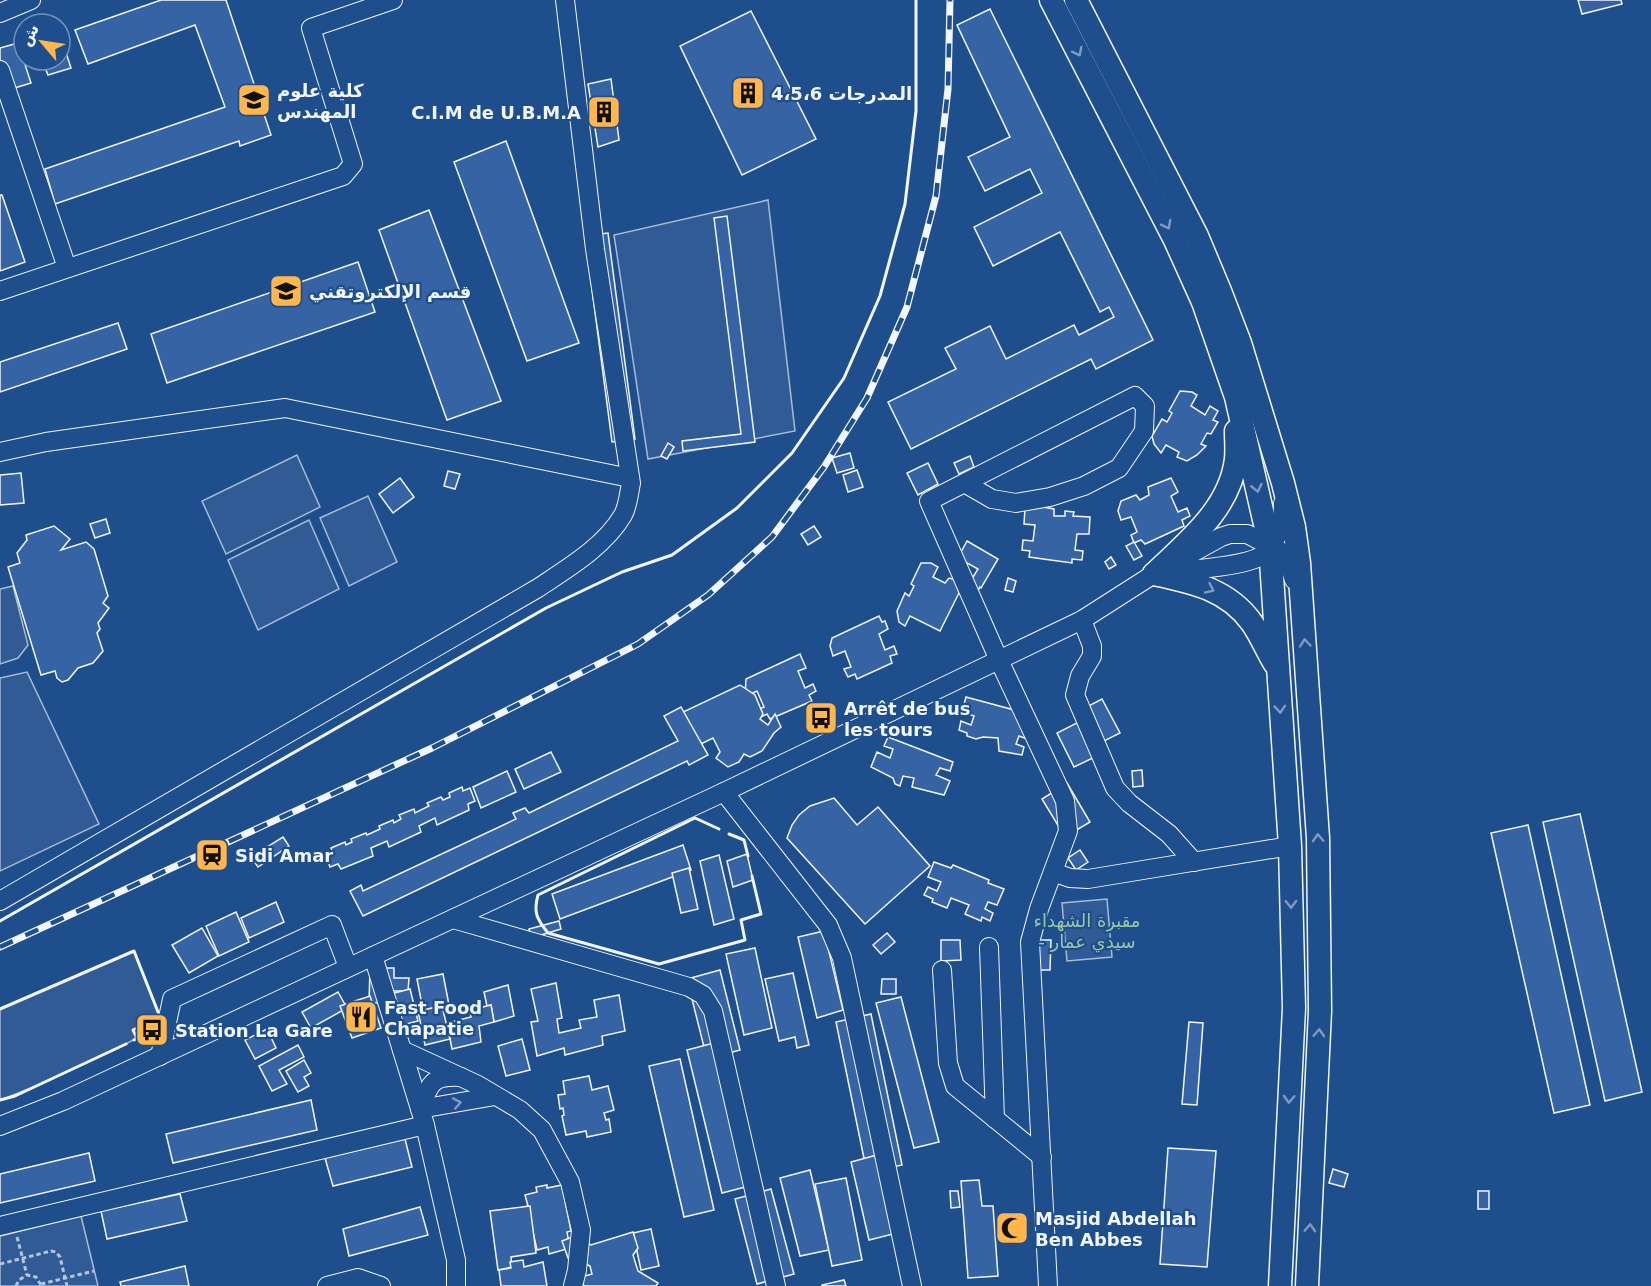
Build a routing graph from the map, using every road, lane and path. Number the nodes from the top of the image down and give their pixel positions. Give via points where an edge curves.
1 (31, 0) edge
2 (393, 0) edge
3 (565, 0) edge
4 (1051, 0) edge
5 (1076, 0) edge
6 (0, 13) edge
7 (0, 70) edge
8 (67, 268) junction
9 (0, 291) edge
10 (1236, 397) junction
11 (0, 452) edge
12 (630, 478) junction
13 (1283, 483) junction
14 (966, 484) junction
15 (1270, 546) junction
16 (1154, 574) junction
17 (1302, 608) junction
18 (1082, 620) junction
19 (998, 658) junction
20 (1278, 669) junction
21 (723, 792) junction
22 (1290, 846) junction
23 (1194, 862) junction
24 (1053, 872) junction
25 (0, 901) edge
26 (453, 919) junction
27 (989, 947) dead end
28 (373, 956) junction
29 (348, 967) junction
30 (942, 970) dead end
31 (402, 1050) junction
32 (160, 1056) junction
33 (465, 1078) junction
34 (495, 1096) junction
35 (422, 1117) junction
36 (995, 1119) junction
37 (0, 1126) edge
38 (1042, 1157) junction
39 (8, 1229) edge
40 (22, 1258) junction
41 (0, 1264) edge
42 (94, 1271) dead end
43 (27, 1275) junction
44 (66, 1279) junction
45 (41, 1285) edge
46 (16, 1286) edge
47 (67, 1286) edge
48 (327, 1286) edge
49 (381, 1286) edge
50 (456, 1286) edge
51 (573, 1286) edge
52 (776, 1286) edge
53 (912, 1286) edge
54 (1048, 1286) edge
55 (1280, 1286) edge
56 (1307, 1286) edge

1 - 6 street
2 - 8 street via 311,28 353,164 343,176
3 - 12 street via 595,249
4 -> 10 main road via 1175,240 1203,302
5 - 13 main road via 1197,236 1240,343
7 - 8 street
8 - 9 street
10 -> 15 main road
10 - 16 main road via 1236,460 1231,481 1205,524
11 - 12 street via 285,408
12 - 25 street via 624,513 605,538 538,588
13 - 15 street via 1282,526
13 - 17 main road via 1294,527
14 - 14 street via 1135,396 1145,406 1144,431 1119,468 1084,486 1016,503 992,499
14 - 19 street via 929,501
15 - 16 street via 1260,556 1242,562
15 - 16 street via 1247,534 1230,534
15 - 17 street via 1287,558
15 - 20 main road
16 - 18 street
16 -> 20 main road via 1198,583 1232,602 1253,624
56 -> 17 main road via 1320,1011 1318,838
18 - 19 street
18 - 23 street via 1092,656 1080,676 1075,695 1115,788 1169,834
19 - 21 street
19 - 24 street via 1065,801 1068,831
20 -> 22 main road
21 - 26 street
21 - 53 street via 828,925 842,958
22 - 23 street
22 -> 55 main road via 1294,1008
23 - 24 street via 1088,879
24 - 38 street via 1030,942
26 - 28 street
26 - 52 street via 689,987 703,995 713,1011
27 - 36 street
28 - 29 street
28 - 31 street
29 - 32 street
29 - 32 street via 332,925 200,993 172,999
30 - 36 street via 950,1075 955,1086
31 - 33 street
31 - 35 street
32 - 37 street
33 - 34 street
33 - 35 street via 443,1076 431,1083
35 -> 34 street
34 - 51 street via 520,1110 542,1130 570,1182 581,1230
35 - 39 street
35 - 50 street via 456,1260
36 - 38 street
38 - 54 street
39 - 40 path
40 - 41 path
40 - 43 path
40 - 44 path via 56,1252
42 - 44 path
43 - 45 path
43 - 46 path
44 - 45 path
44 - 47 path
48 - 49 street via 358,1278

